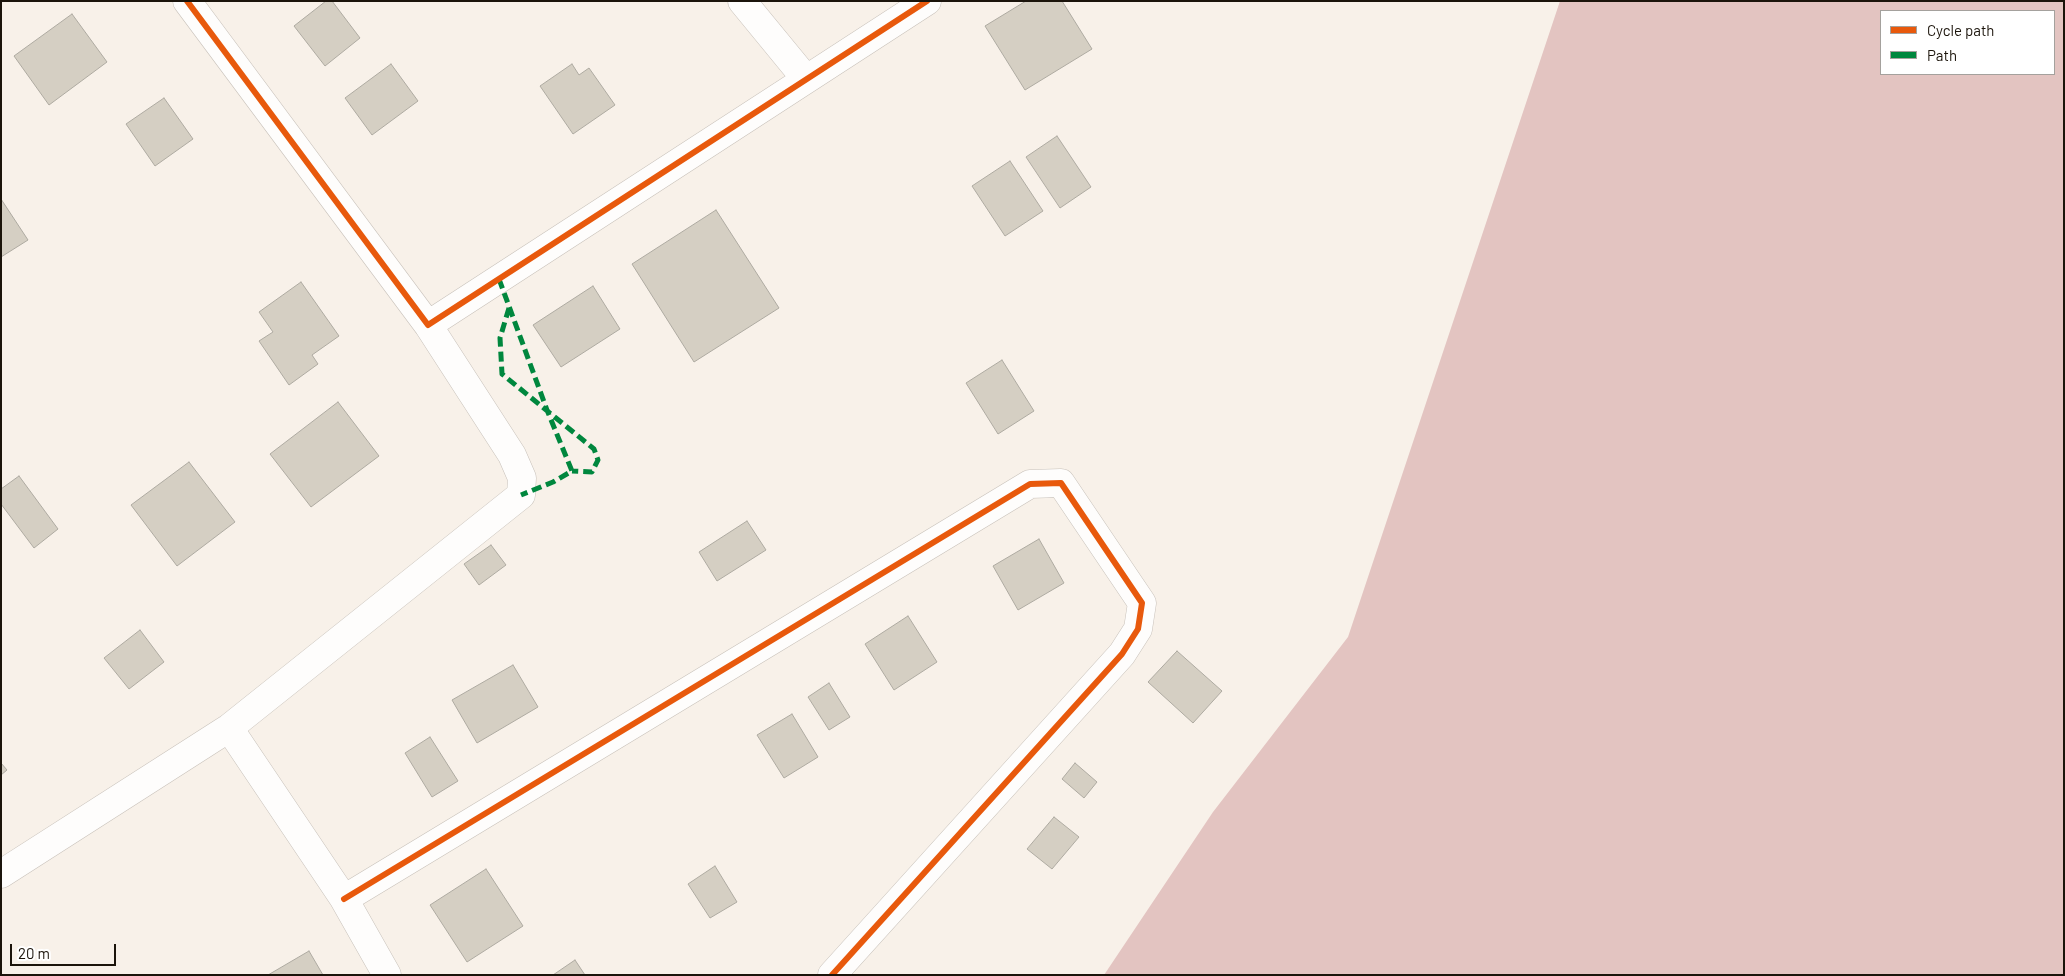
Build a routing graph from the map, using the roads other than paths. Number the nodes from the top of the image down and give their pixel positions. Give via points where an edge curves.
1 (188, 1) edge
2 (742, 1) edge
3 (927, 1) edge
4 (806, 79) junction
5 (428, 324) junction
6 (229, 728) junction
7 (1, 874) edge
8 (344, 899) junction
9 (387, 975) edge
10 (832, 975) edge

1 - 5 street
2 - 4 street
3 - 4 street
4 - 5 street
5 - 6 street via 512,455 522,478 521,495
6 - 7 street
6 - 8 street
8 - 9 street
8 - 10 street via 1030,484 1060,483 1142,603 1138,629 1122,654

